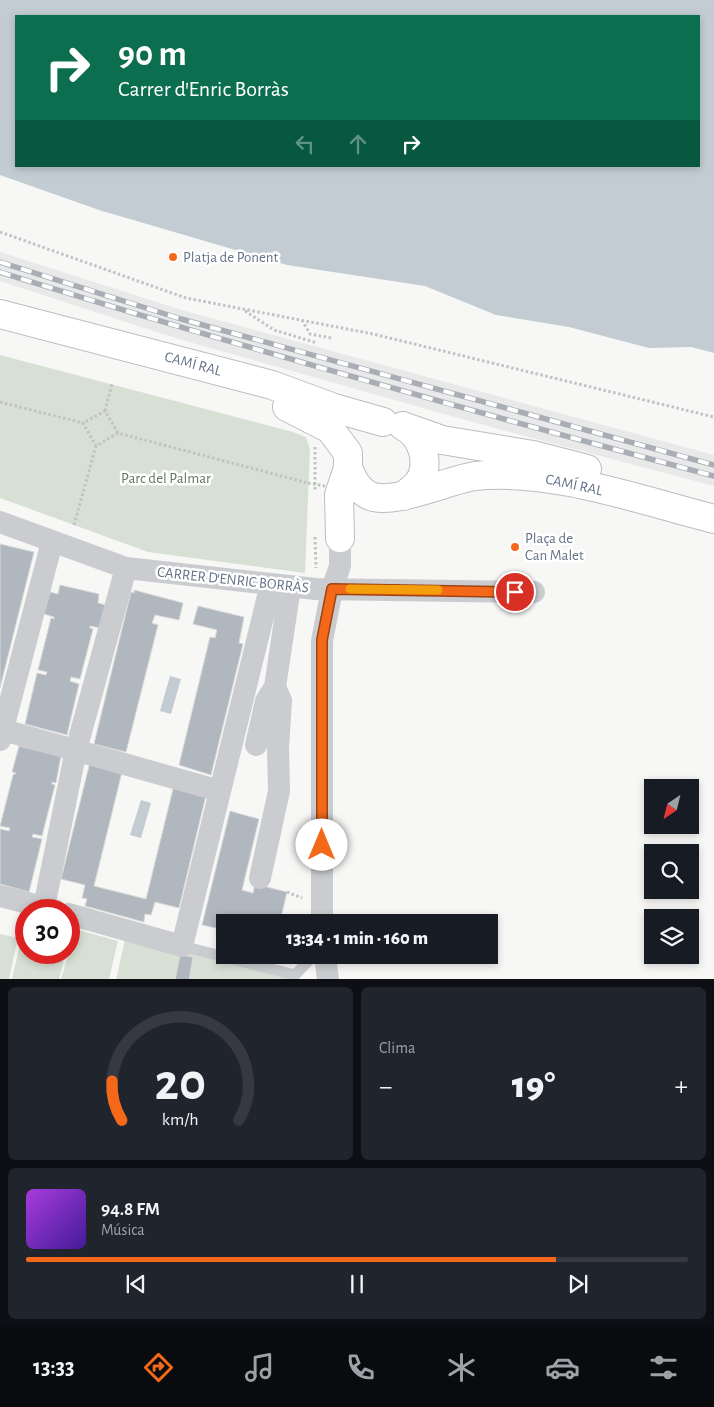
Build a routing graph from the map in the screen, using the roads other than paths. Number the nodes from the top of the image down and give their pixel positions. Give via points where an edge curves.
1 (0, 314) edge
2 (0, 332) edge
3 (394, 425) junction
4 (348, 460) junction
5 (404, 496) junction
6 (374, 497) junction
7 (714, 501) edge
8 (714, 520) edge
9 (0, 522) edge
10 (340, 538) junction
11 (52, 542) junction
12 (126, 568) junction
13 (280, 586) junction
14 (332, 589) junction
15 (534, 592) dead end
16 (275, 687) junction
17 (1, 733) edge
18 (256, 745) dead end
19 (76, 750) junction
20 (220, 790) junction
21 (260, 878) dead end
22 (0, 896) edge
23 (51, 899) edge
24 (15, 900) edge
25 (322, 914) edge
26 (80, 917) edge
27 (182, 946) junction
28 (216, 955) edge
29 (252, 964) edge
30 (305, 964) edge
31 (327, 964) edge
32 (328, 979) edge

1 - 3 main road, CAMÍ RAL via 272,385 334,408
2 - 4 main road, CAMÍ RAL via 282,405 330,429
3 - 4 main road via 364,428 353,439
3 - 5 main road via 420,442 425,458 424,471 418,482
3 - 7 main road, CAMÍ RAL via 442,440 533,456
4 - 6 main road via 355,484
4 - 10 main road via 339,495
5 - 6 main road via 384,500
5 - 8 main road, CAMÍ RAL via 437,484 508,474 565,481
6 - 10 main road
9 - 11 street, CARRER D'ENRIC BORRÀS
10 - 14 street via 340,566
11 - 12 street, CARRER D'ENRIC BORRÀS
11 - 17 street
12 - 13 street, CARRER D'ENRIC BORRÀS
12 - 19 street
13 - 14 street, CARRER D'ENRIC BORRÀS
13 - 16 street
13 - 20 street
14 - 15 street, CARRER D'ENRIC BORRÀS
14 - 25 street via 322,640
16 - 18 street via 266,701
16 - 21 street via 281,700 279,791
17 - 19 street
19 - 20 street
19 - 23 street
20 - 27 street
22 - 24 street
26 - 27 street
27 - 28 lane
29 - 30 lane via 295,975
31 - 32 street

